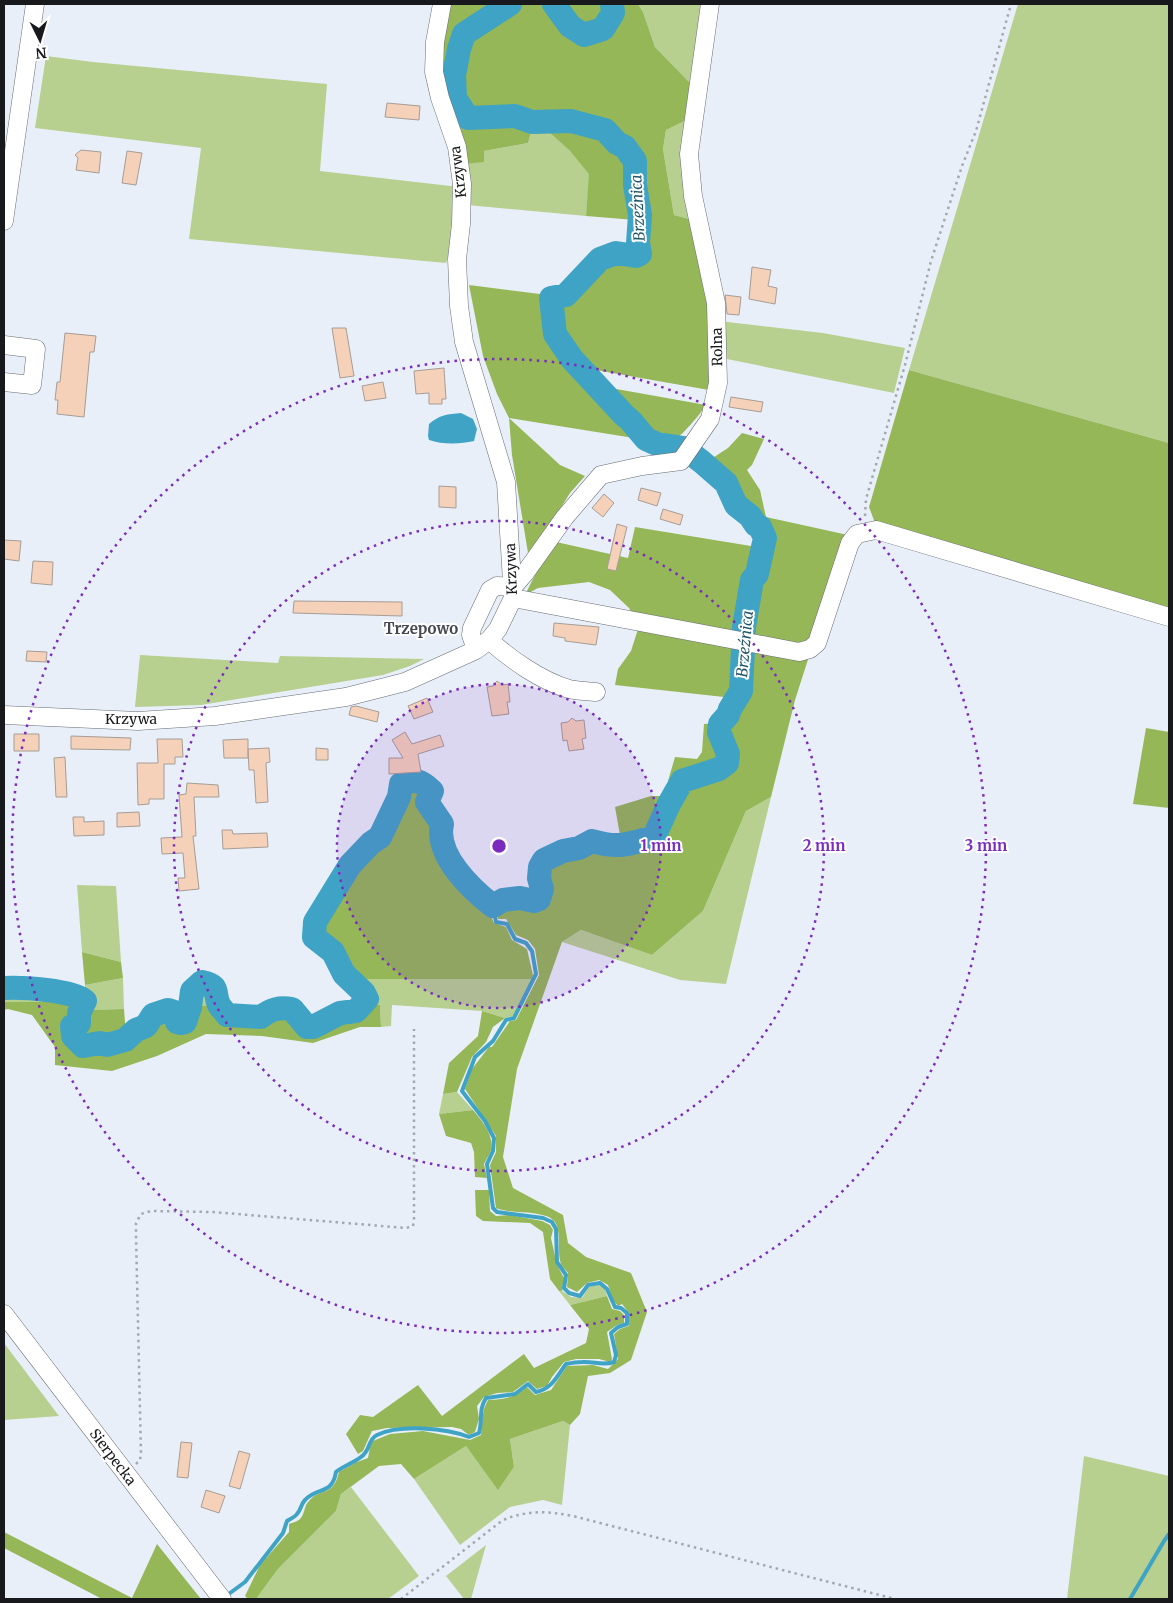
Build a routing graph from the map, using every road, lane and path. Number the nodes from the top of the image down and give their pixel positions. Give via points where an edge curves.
1 (35, 4) edge
2 (442, 4) edge
3 (710, 4) edge
4 (1010, 4) edge
5 (4, 221) edge
6 (4, 345) edge
7 (4, 382) edge
8 (867, 531) junction
9 (513, 592) junction
10 (1169, 616) edge
11 (482, 645) junction
12 (596, 692) dead end
13 (4, 715) edge
14 (414, 1029) dead end
15 (4, 1314) edge
16 (127, 1475) junction
17 (222, 1599) edge
18 (401, 1599) edge
19 (895, 1599) edge

1 - 5 street
2 - 9 street, Krzywa via 435,42 434,72 457,147 462,184 457,259 459,306 464,342 506,482
3 - 9 street, Rolna via 688,154 693,196 716,303 718,383 710,419 681,461 601,475 564,517
4 - 8 path via 976,131 931,261 866,499
6 - 7 street via 36,349 32,385
8 - 9 street via 856,534 850,543 817,643 799,652
8 - 10 street via 876,530
9 - 11 street, Krzywa via 498,629
9 - 11 street via 497,586 490,590 472,628 471,635
11 - 12 street via 500,650 554,684
11 - 13 street, Krzywa via 405,682 346,697 215,716 138,720
14 - 16 path via 413,1226 213,1212 151,1211 141,1214 136,1223 141,1454
15 - 16 street, Sierpecka
16 - 17 street, Sierpecka
18 - 19 path via 503,1520 516,1514 546,1511

